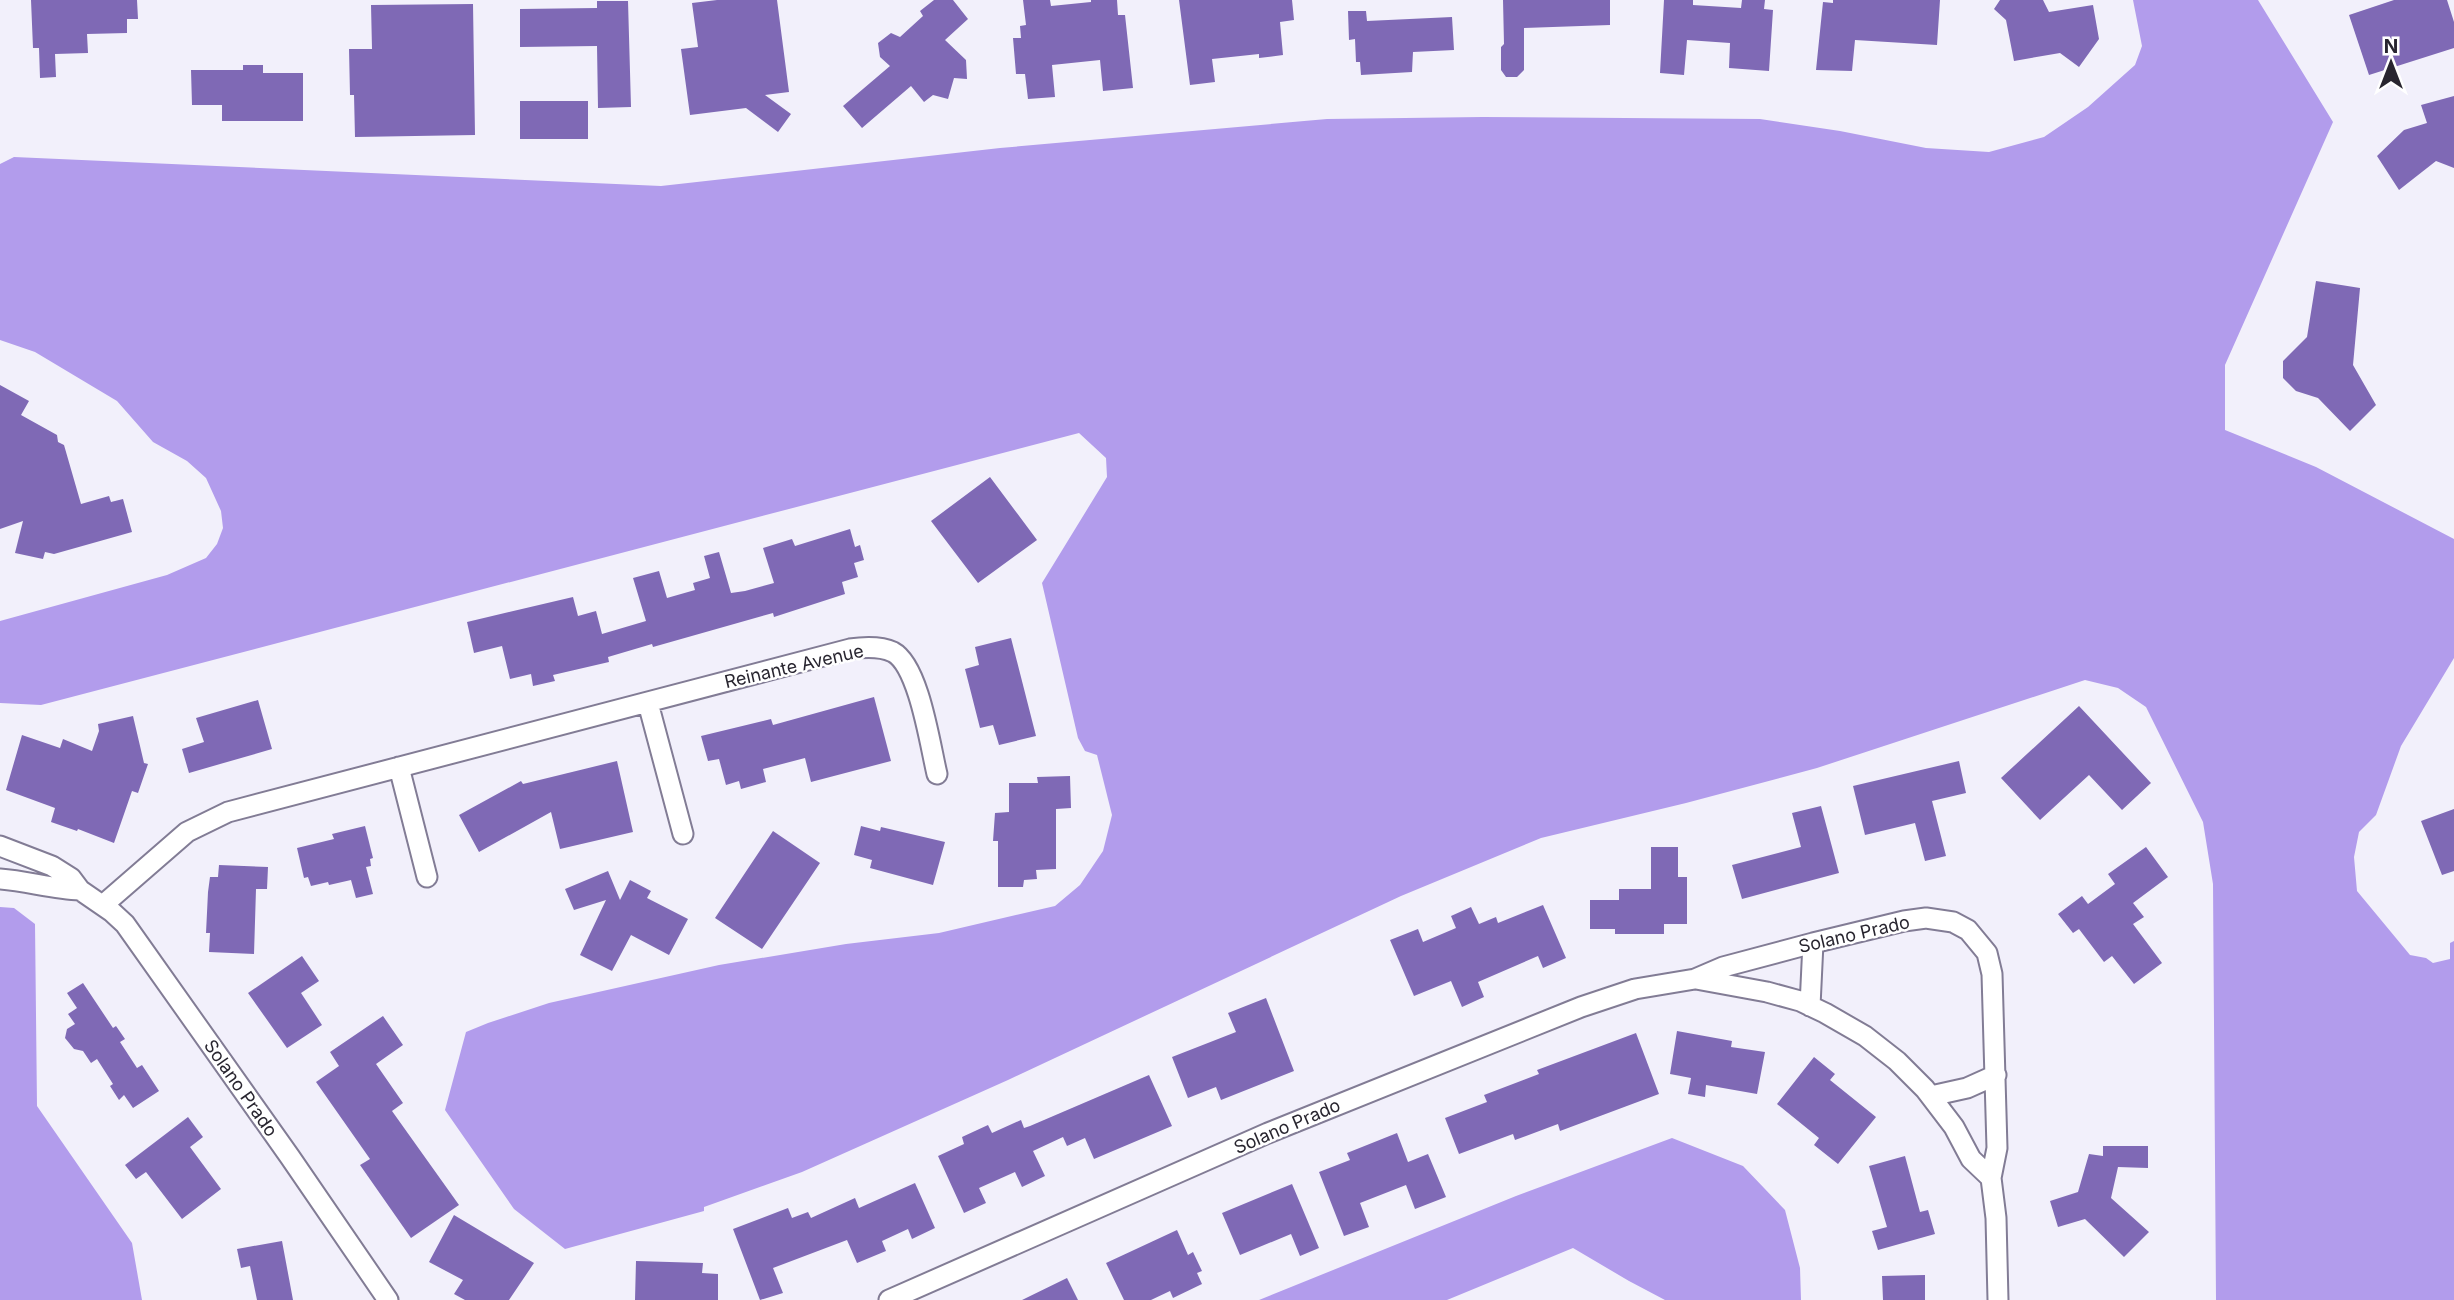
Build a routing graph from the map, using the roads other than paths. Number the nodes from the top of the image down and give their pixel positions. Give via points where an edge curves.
1 (648, 703) junction
2 (399, 767) junction
3 (937, 774) dead end
4 (683, 834) dead end
5 (0, 846) edge
6 (427, 877) dead end
7 (0, 879) edge
8 (80, 890) junction
9 (103, 905) junction
10 (1813, 943) junction
11 (1695, 979) junction
12 (1810, 1006) junction
13 (1996, 1075) junction
14 (1931, 1096) junction
15 (1991, 1178) junction
16 (388, 1300) edge
17 (889, 1300) edge
18 (1998, 1300) edge

1 - 2 street, Reinante Avenue
1 - 3 street, Reinante Avenue via 850,649 883,649 901,657 915,680
1 - 4 street
2 - 6 street
2 - 9 street, Reinante Avenue via 248,805 210,820 187,832
5 - 8 street, Solano Prado via 52,866
7 - 8 street, Solano Prado
8 - 9 street, Solano Prado
9 - 16 street, Solano Prado via 141,944
10 - 11 street, Solano Prado
10 - 12 street
10 - 13 street, Solano Prado via 1917,919 1961,925 1990,962
11 - 12 street, Solano Prado via 1767,992
11 - 17 street, Solano Prado via 1635,989 1561,1014 1268,1133
12 - 14 street, Solano Prado via 1865,1035
13 - 14 street
13 - 15 street, Solano Prado via 1997,1148
14 - 15 street, Solano Prado via 1971,1159
15 - 18 street, Solano Prado

